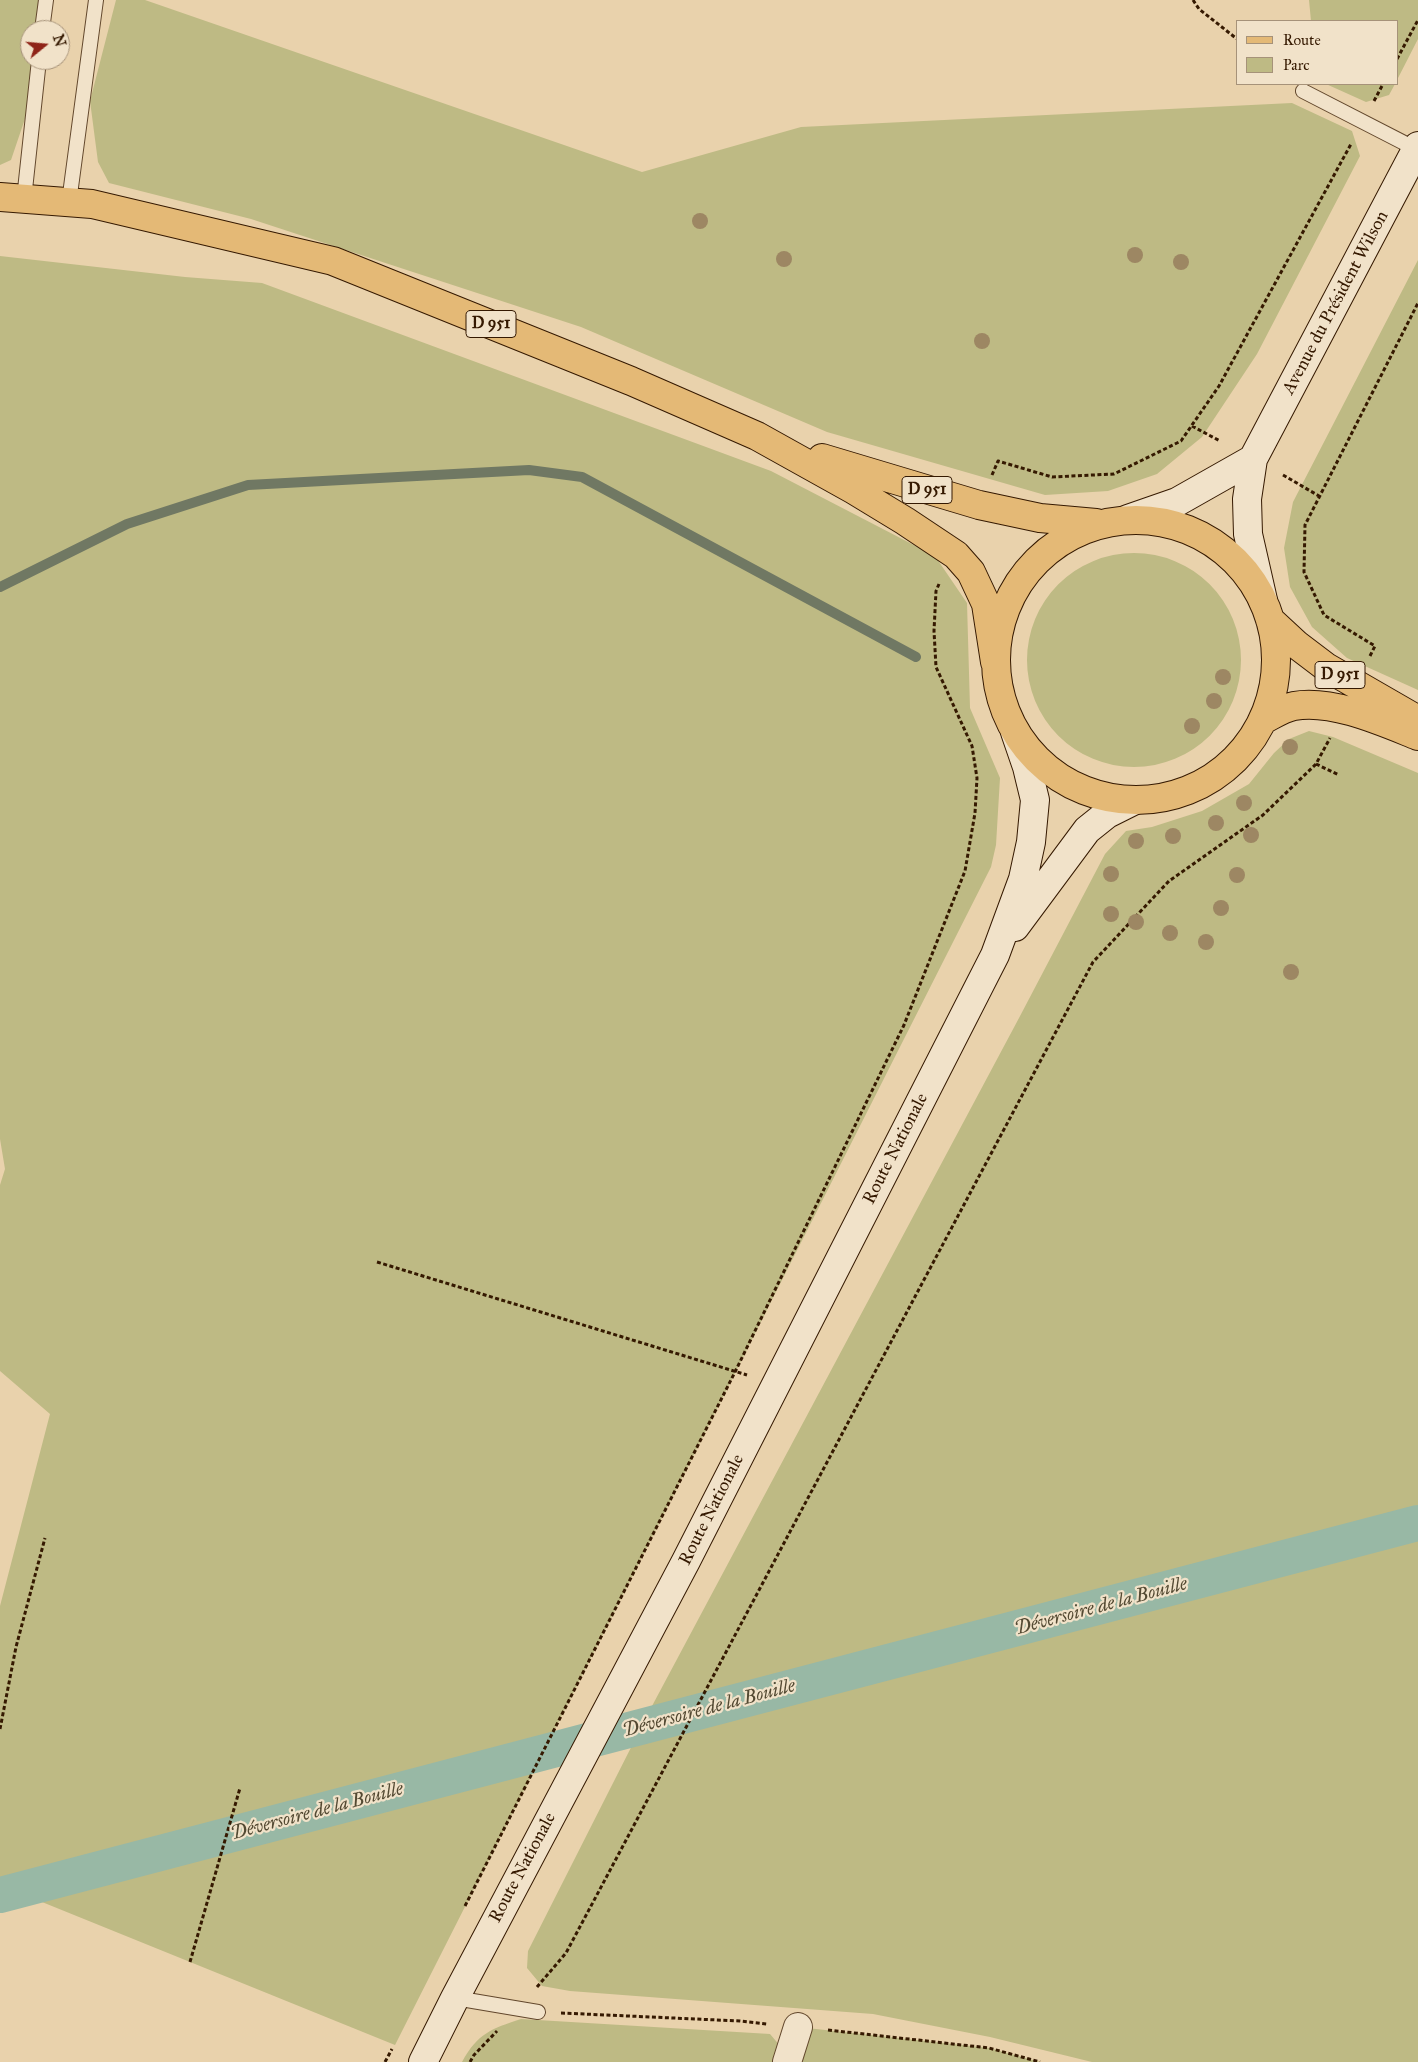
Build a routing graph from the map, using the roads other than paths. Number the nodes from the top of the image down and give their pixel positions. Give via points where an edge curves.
1 (46, 0) edge
2 (96, 0) edge
3 (43, 20) edge
4 (37, 70) edge
5 (1304, 90) dead end
6 (1417, 148) edge
7 (12, 198) edge
8 (68, 202) junction
9 (757, 436) junction
10 (1253, 459) junction
11 (1128, 519) junction
12 (1101, 523) junction
13 (1266, 610) junction
14 (995, 662) junction
15 (1263, 720) junction
16 (1418, 720) edge
17 (1015, 732) junction
18 (1418, 736) edge
19 (1133, 801) junction
20 (995, 955) junction
21 (455, 1998) junction
22 (538, 2012) dead end
23 (798, 2027) dead end
24 (423, 2062) edge
25 (787, 2062) edge

1 - 3 lane
2 - 8 lane
4 - 7 lane
5 - 6 lane
6 - 10 main road, Avenue du Président Wilson
7 - 8 main road, D 951
8 - 9 main road, D 951 via 92,204 333,261 631,380
9 - 12 main road, D 951 via 861,471 979,505 1040,518
9 - 14 main road, D 951 via 854,490 956,555 971,572 986,604
10 - 11 main road via 1178,502
10 - 13 main road, Avenue du Président Wilson via 1247,499 1248,534
11 - 12 main road
11 - 13 main road via 1148,519 1186,528 1221,548 1252,581
12 - 14 main road via 1076,532 1032,564 1004,609 997,635
13 - 15 main road via 1274,640 1275,675
13 - 16 main road, D 951 via 1311,656
14 - 17 main road via 1001,698
15 - 18 main road, D 951 via 1284,709 1306,704 1345,710
15 - 19 main road via 1240,754 1210,779 1173,796
17 - 19 main road via 1060,778 1084,791
17 - 20 main road, Route Nationale via 1035,800 1023,880
19 - 20 main road, Route Nationale via 1107,814 1087,830
20 - 21 main road, Route Nationale via 686,1561
21 - 22 lane
21 - 24 main road, Route Nationale
23 - 25 main road

